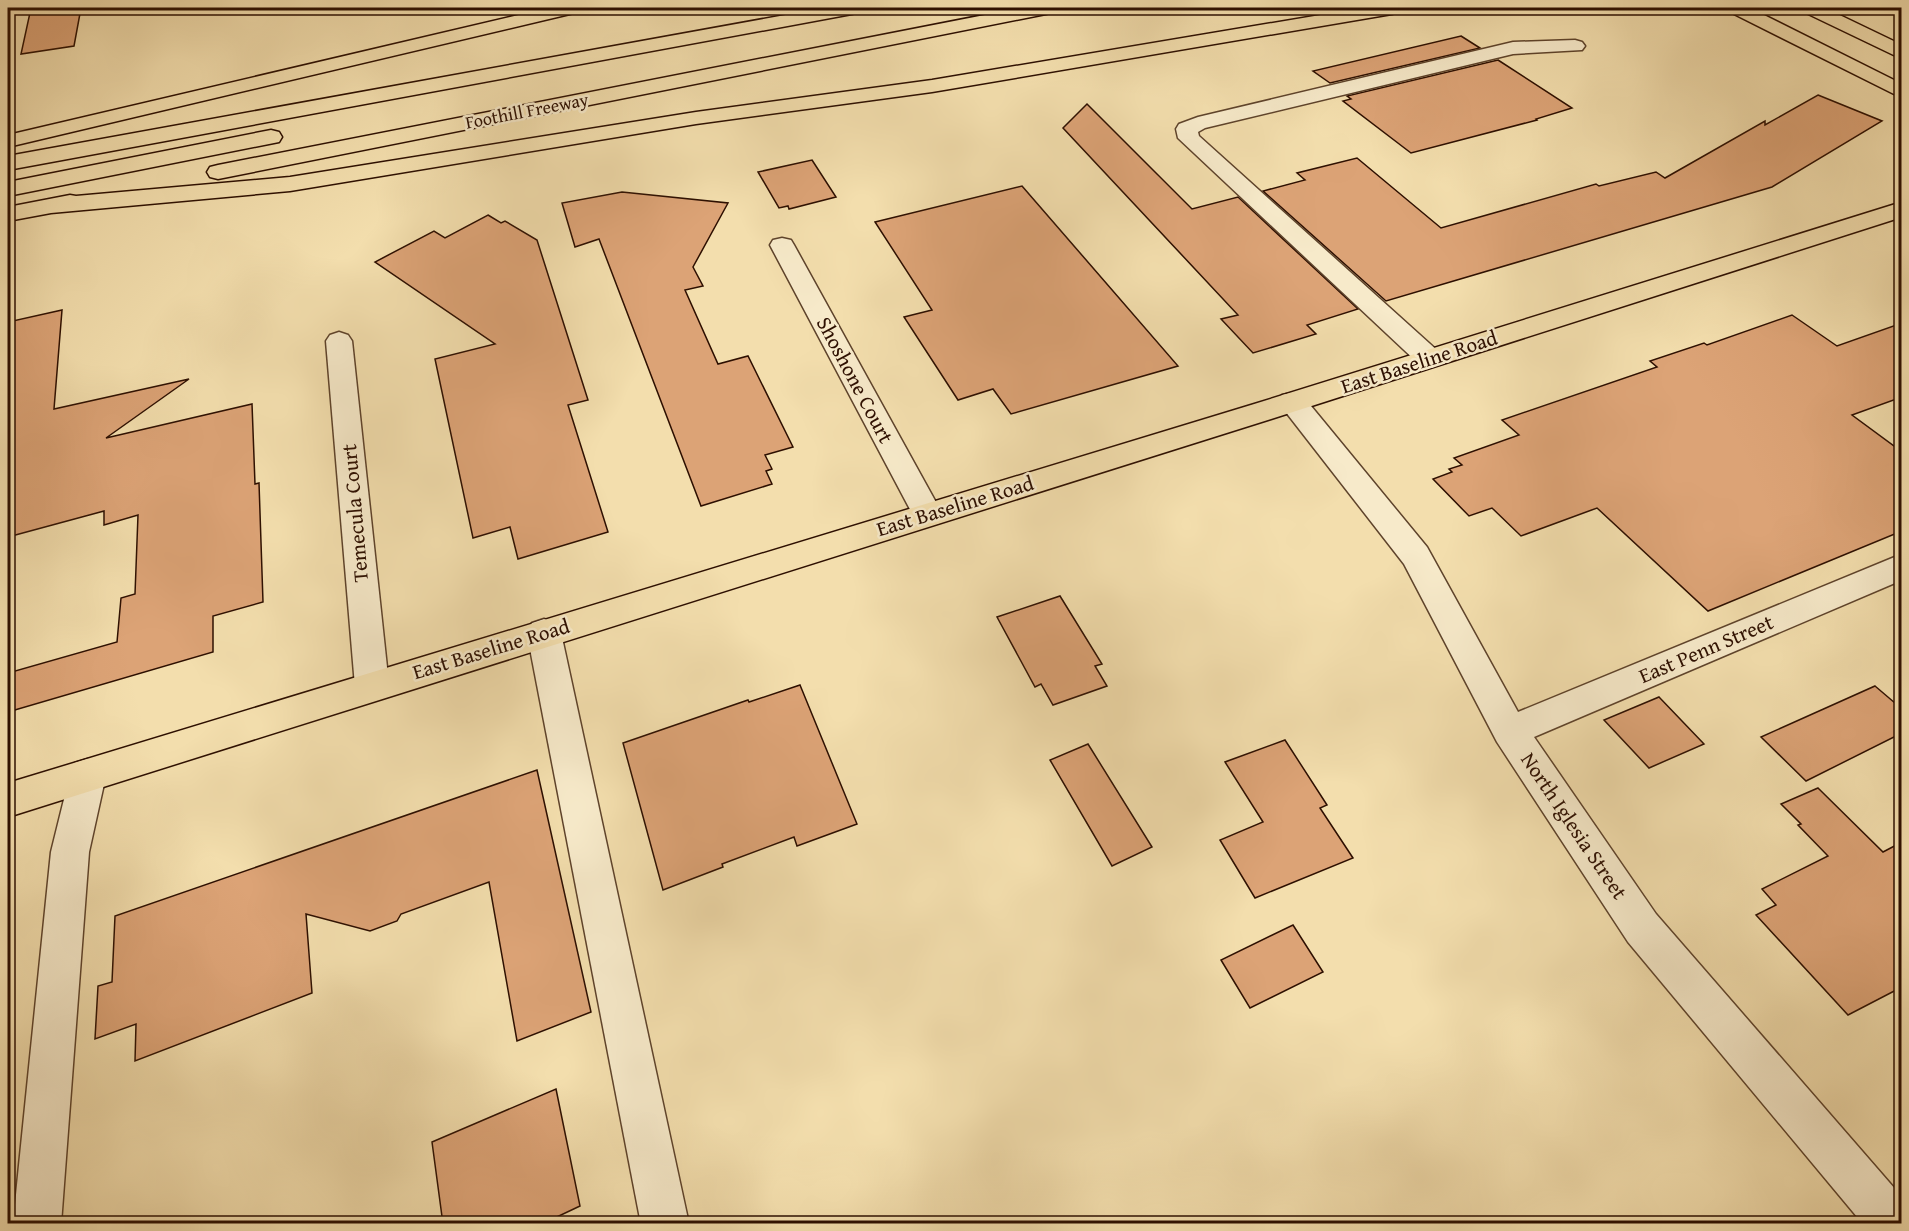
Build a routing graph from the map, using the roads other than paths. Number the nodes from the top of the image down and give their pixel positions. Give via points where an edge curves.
1 (570, 8) edge
2 (764, 8) edge
3 (852, 8) edge
4 (1046, 8) edge
5 (1392, 8) edge
6 (1737, 8) edge
7 (1811, 8) edge
8 (1575, 46) dead end
9 (1902, 54) edge
10 (1902, 92) edge
11 (329, 125) dead end
12 (456, 125) junction
13 (294, 132) dead end
14 (8, 142) edge
15 (8, 163) edge
16 (8, 189) edge
17 (48, 206) junction
18 (1902, 208) edge
19 (8, 214) edge
20 (782, 245) dead end
21 (339, 341) dead end
22 (1429, 358) junction
23 (1293, 402) junction
24 (928, 515) junction
25 (1902, 566) edge
26 (544, 633) junction
27 (372, 686) junction
28 (1510, 731) junction
29 (88, 775) junction
30 (8, 801) edge
31 (37, 1224) edge
32 (665, 1224) edge
33 (1894, 1224) edge

1 - 14 main road
2 - 14 main road
3 - 15 main road
4 - 12 main road, Foothill Freeway
5 - 17 main road via 932,86 696,118 290,184
6 - 10 main road
7 - 9 main road
8 - 22 street via 1513,48 1198,123 1187,129 1189,138
11 - 12 main road via 369,119
12 - 17 main road, Foothill Freeway
13 - 16 main road
17 - 19 main road, Foothill Freeway
18 - 22 main road, East Baseline Road
20 - 24 street, Shoshone Court
21 - 27 street, Temecula Court
22 - 23 main road, East Baseline Road
23 - 24 main road, East Baseline Road
23 - 28 street, North Iglesia Street via 1416,556
24 - 26 main road, East Baseline Road
25 - 28 street, East Penn Street
26 - 27 main road, East Baseline Road
26 - 32 street
27 - 29 main road, East Baseline Road
28 - 33 street, North Iglesia Street via 1642,928
29 - 30 main road, East Baseline Road
29 - 31 street via 70,852

